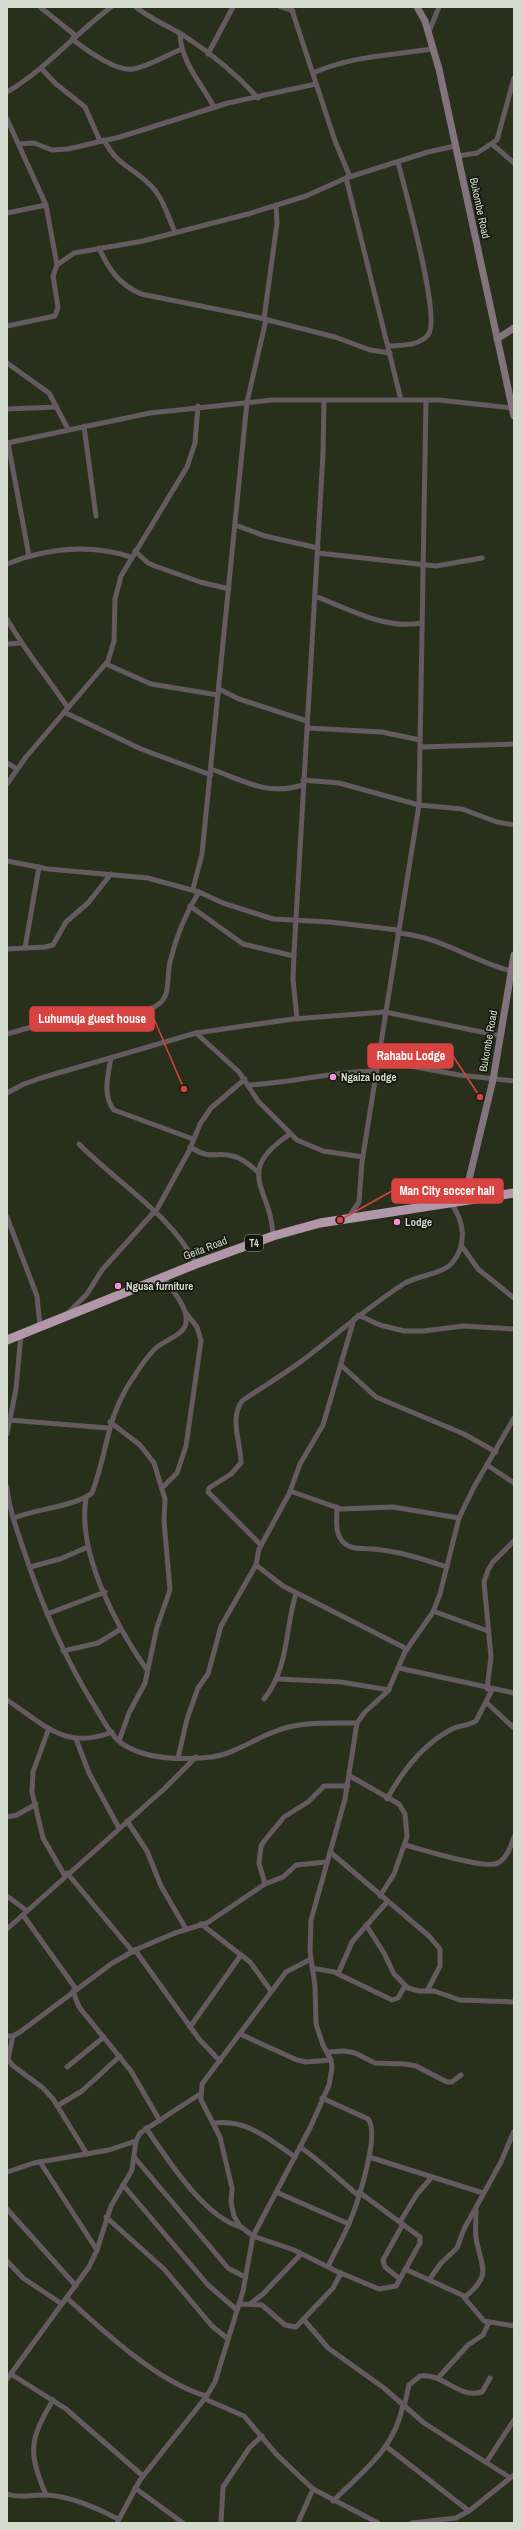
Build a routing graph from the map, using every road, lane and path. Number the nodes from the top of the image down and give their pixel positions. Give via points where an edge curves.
1 (40, 7) edge
2 (111, 7) edge
3 (136, 7) edge
4 (233, 7) edge
5 (281, 7) edge
6 (417, 7) edge
7 (439, 7) edge
8 (292, 9) edge
9 (180, 34) junction
10 (428, 34) junction
11 (74, 38) junction
12 (182, 49) junction
13 (433, 50) junction
14 (208, 54) junction
15 (41, 68) junction
16 (313, 73) junction
17 (514, 78) edge
18 (316, 84) junction
19 (7, 92) edge
20 (258, 98) junction
21 (214, 107) junction
22 (7, 119) edge
23 (102, 140) junction
24 (19, 144) junction
25 (492, 144) junction
26 (456, 146) junction
27 (458, 156) junction
28 (398, 162) junction
29 (514, 163) edge
30 (348, 178) junction
31 (276, 204) junction
32 (46, 205) junction
33 (7, 214) edge
34 (175, 232) junction
35 (99, 248) junction
36 (57, 265) junction
37 (265, 319) junction
38 (7, 326) edge
39 (514, 328) edge
40 (497, 339) junction
41 (388, 346) junction
42 (390, 353) junction
43 (7, 363) edge
44 (324, 400) junction
45 (401, 400) junction
46 (426, 400) junction
47 (248, 402) junction
48 (198, 406) junction
49 (57, 407) junction
50 (7, 409) edge
51 (513, 412) edge
52 (84, 426) junction
53 (68, 430) junction
54 (7, 443) edge
55 (96, 516) dead end
56 (235, 525) junction
57 (135, 551) junction
58 (318, 551) junction
59 (29, 556) junction
60 (131, 557) junction
61 (482, 558) dead end
62 (7, 564) edge
63 (424, 565) junction
64 (229, 589) junction
65 (315, 596) junction
66 (7, 619) edge
67 (422, 623) junction
68 (21, 643) junction
69 (7, 644) edge
70 (106, 664) junction
71 (219, 689) junction
72 (218, 696) junction
73 (66, 710) junction
74 (307, 721) junction
75 (307, 728) junction
76 (420, 740) junction
77 (514, 744) edge
78 (421, 747) junction
79 (7, 763) edge
80 (17, 770) junction
81 (211, 772) junction
82 (303, 782) junction
83 (7, 784) edge
84 (419, 805) junction
85 (514, 825) edge
86 (7, 861) edge
87 (39, 867) junction
88 (111, 874) junction
89 (192, 890) junction
90 (200, 892) junction
91 (190, 906) junction
92 (297, 922) junction
93 (398, 932) junction
94 (25, 948) junction
95 (7, 949) edge
96 (514, 955) edge
97 (294, 956) junction
98 (512, 975) edge
99 (385, 1012) junction
100 (297, 1019) junction
101 (196, 1033) junction
102 (7, 1034) edge
103 (501, 1036) junction
104 (111, 1058) junction
105 (379, 1060) junction
106 (377, 1071) junction
107 (245, 1079) junction
108 (493, 1080) junction
109 (514, 1081) edge
110 (249, 1086) junction
111 (7, 1093) edge
112 (290, 1134) junction
113 (193, 1139) junction
114 (79, 1144) dead end
115 (190, 1147) junction
116 (363, 1157) junction
117 (259, 1173) junction
118 (514, 1192) edge
119 (464, 1200) junction
120 (450, 1202) junction
121 (154, 1213) junction
122 (7, 1217) edge
123 (347, 1219) junction
124 (273, 1236) junction
125 (461, 1245) junction
126 (196, 1264) junction
127 (163, 1277) junction
128 (514, 1298) edge
129 (185, 1313) junction
130 (65, 1316) junction
131 (356, 1317) junction
132 (40, 1326) junction
133 (514, 1329) edge
134 (21, 1334) junction
135 (7, 1340) edge
136 (342, 1366) junction
137 (9, 1418) edge
138 (514, 1418) edge
139 (110, 1422) junction
140 (108, 1428) junction
141 (7, 1434) edge
142 (496, 1452) junction
143 (487, 1465) junction
144 (514, 1483) edge
145 (7, 1487) edge
146 (162, 1488) junction
147 (290, 1491) junction
148 (86, 1498) junction
149 (337, 1508) junction
150 (14, 1518) junction
151 (459, 1518) junction
152 (514, 1541) edge
153 (261, 1544) junction
154 (88, 1547) junction
155 (256, 1565) junction
156 (30, 1567) junction
157 (447, 1567) junction
158 (105, 1592) junction
159 (296, 1593) junction
160 (433, 1611) junction
161 (47, 1614) junction
162 (122, 1629) junction
163 (488, 1632) junction
164 (407, 1649) junction
165 (63, 1651) junction
166 (399, 1668) junction
167 (147, 1670) junction
168 (278, 1679) junction
169 (489, 1689) junction
170 (389, 1690) junction
171 (514, 1693) edge
172 (264, 1699) dead end
173 (7, 1700) edge
174 (487, 1703) junction
175 (357, 1723) junction
176 (49, 1728) junction
177 (514, 1728) edge
178 (112, 1732) junction
179 (76, 1739) junction
180 (119, 1741) junction
181 (196, 1757) junction
182 (178, 1758) junction
183 (350, 1776) junction
184 (348, 1786) junction
185 (387, 1799) junction
186 (36, 1804) junction
187 (7, 1817) edge
188 (127, 1821) junction
189 (119, 1828) junction
190 (514, 1837) edge
191 (405, 1845) junction
192 (330, 1852) junction
193 (327, 1862) junction
194 (66, 1875) junction
195 (265, 1884) junction
196 (7, 1896) edge
197 (380, 1896) junction
198 (387, 1902) junction
199 (25, 1913) junction
200 (201, 1924) junction
201 (366, 1925) junction
202 (7, 1929) edge
203 (186, 1929) junction
204 (134, 1951) junction
205 (242, 1955) junction
206 (311, 1959) junction
207 (312, 1968) junction
208 (338, 1974) junction
209 (405, 1986) junction
210 (74, 1990) junction
211 (270, 1991) junction
212 (427, 1991) junction
213 (514, 2002) edge
214 (190, 2027) junction
215 (240, 2034) junction
216 (10, 2036) edge
217 (104, 2037) junction
218 (327, 2052) junction
219 (120, 2056) junction
220 (331, 2060) junction
221 (220, 2061) junction
222 (67, 2068) dead end
223 (461, 2075) dead end
224 (200, 2094) junction
225 (322, 2098) junction
226 (57, 2106) junction
227 (160, 2121) junction
228 (214, 2123) junction
229 (146, 2128) junction
230 (514, 2131) edge
231 (136, 2141) junction
232 (300, 2148) junction
233 (87, 2154) junction
234 (134, 2157) junction
235 (295, 2157) junction
236 (369, 2157) junction
237 (40, 2162) junction
238 (7, 2172) edge
239 (432, 2177) junction
240 (123, 2185) junction
241 (276, 2192) junction
242 (483, 2193) junction
243 (358, 2194) junction
244 (476, 2207) junction
245 (7, 2209) edge
246 (106, 2217) junction
247 (401, 2223) junction
248 (349, 2224) junction
249 (242, 2228) junction
250 (252, 2236) junction
251 (97, 2250) junction
252 (300, 2254) junction
253 (7, 2262) edge
254 (328, 2268) junction
255 (406, 2269) junction
256 (341, 2273) junction
257 (246, 2277) junction
258 (400, 2279) junction
259 (430, 2280) junction
260 (76, 2286) junction
261 (465, 2297) junction
262 (67, 2298) junction
263 (62, 2304) junction
264 (250, 2304) junction
265 (238, 2307) junction
266 (304, 2320) junction
267 (489, 2322) junction
268 (514, 2326) edge
269 (228, 2339) junction
270 (9, 2376) edge
271 (438, 2378) junction
272 (490, 2378) dead end
273 (206, 2397) junction
274 (53, 2400) junction
275 (404, 2406) junction
276 (514, 2420) edge
277 (262, 2436) junction
278 (387, 2447) junction
279 (487, 2461) junction
280 (143, 2476) junction
281 (512, 2476) edge
282 (135, 2488) junction
283 (313, 2489) junction
284 (7, 2494) edge
285 (46, 2495) junction
286 (333, 2501) junction
287 (469, 2511) junction
288 (457, 2520) edge
289 (117, 2521) edge
290 (181, 2522) edge
291 (221, 2523) edge
292 (298, 2523) edge
293 (378, 2523) edge
294 (412, 2523) edge

1 - 11 street
2 - 11 street
3 - 9 street via 145,15
4 - 14 street
5 - 8 street
6 - 10 main road, Bukombe Road
7 - 10 street
8 - 16 street
9 - 12 street
9 - 14 street
10 - 13 main road, Bukombe Road
11 - 12 street via 106,62 126,69 138,68
11 - 15 street
12 - 21 street via 187,64
13 - 16 street via 353,60 330,65
13 - 26 main road, Bukombe Road
14 - 20 street via 244,83
15 - 19 street
15 - 23 street via 56,84 82,104
16 - 18 street
17 - 25 street via 500,133
18 - 20 street
18 - 30 street
20 - 21 street
21 - 23 street
22 - 24 street
23 - 24 street via 59,150 34,143
23 - 34 street via 120,162 155,191
24 - 32 street
25 - 27 street via 477,153
25 - 29 street
26 - 27 main road, Bukombe Road
26 - 28 street
27 - 40 main road, Bukombe Road
28 - 30 street
28 - 41 street via 419,245 432,312 432,327 428,335 417,342
30 - 31 street via 306,196
30 - 41 street
31 - 34 street
31 - 37 street via 277,223
32 - 33 street
32 - 36 street
34 - 35 street via 144,241
35 - 36 street via 74,253
35 - 37 street via 108,268 119,281 141,294
36 - 38 street via 53,276 58,307 55,316
37 - 42 street via 330,335 370,350
37 - 47 street
39 - 40 main road
40 - 51 main road, Bukombe Road
41 - 42 street
42 - 45 street
43 - 49 street via 49,393
44 - 45 street
44 - 47 street
44 - 58 street
45 - 46 street
46 - 51 street via 489,404
46 - 63 street
47 - 48 street
47 - 56 street
48 - 52 street
48 - 57 street via 195,443 187,468
49 - 50 street
49 - 53 street
52 - 53 street
52 - 55 street
53 - 54 street
54 - 59 street
56 - 58 street
56 - 64 street
57 - 60 street
57 - 64 street via 155,566
58 - 63 street
58 - 65 street
59 - 60 street via 57,550 93,549
59 - 62 street
60 - 70 street via 117,587 114,641
61 - 63 street via 449,565
63 - 67 street
64 - 71 street
65 - 67 street via 370,618 409,625
65 - 74 street
66 - 68 street
67 - 76 street
68 - 69 street
68 - 73 street via 45,673
70 - 72 street via 152,684
70 - 73 street
71 - 72 street
71 - 74 street via 239,699
72 - 81 street
73 - 80 street
73 - 81 street via 141,749
74 - 75 street
75 - 76 street via 382,732
75 - 82 street
76 - 78 street
77 - 78 street
78 - 84 street
79 - 80 street
80 - 83 street
81 - 82 street via 256,787 279,790
81 - 89 street via 201,865
82 - 84 street via 339,783
82 - 92 street
84 - 85 street via 462,809 497,822
84 - 93 street
86 - 87 street
87 - 88 street
87 - 94 street
88 - 89 street via 148,878
88 - 94 street via 88,903 66,922 53,945
89 - 90 street
90 - 91 street
90 - 92 street via 223,904 273,919
91 - 97 street via 244,944
91 - 102 street via 169,964 165,994 155,1006 146,1011 35,1026
92 - 93 street via 330,922
92 - 97 street
93 - 98 street via 451,946
93 - 99 street
94 - 95 street
96 - 98 main road, Bukombe Road
97 - 100 street
98 - 103 main road, Bukombe Road
99 - 100 street
99 - 103 street
99 - 105 street
100 - 101 street
101 - 104 street
101 - 107 street
103 - 108 main road, Bukombe Road
104 - 111 street via 24,1084
104 - 113 street via 107,1092 114,1110
105 - 106 street
105 - 108 street
106 - 110 street via 317,1075 286,1083
106 - 116 street
107 - 110 street
107 - 113 street via 211,1108
108 - 109 street
108 - 119 main road, Bukombe Road
110 - 112 street via 258,1101
112 - 116 street via 308,1146
112 - 117 street via 269,1149
113 - 115 street
114 - 121 street
115 - 117 street via 202,1154 236,1157
115 - 121 street
116 - 123 street via 359,1202
117 - 124 street via 262,1195 273,1221
118 - 119 highway, Geita Road / T4
119 - 120 highway, Geita Road / T4
120 - 123 highway, Geita Road / T4
120 - 125 street via 460,1215 463,1233
121 - 126 street via 188,1248
121 - 130 street via 102,1270 87,1294
122 - 132 street via 37,1296
123 - 124 highway, Geita Road / T4 via 320,1223
124 - 126 highway, Geita Road / T4
125 - 128 street via 478,1269
125 - 131 street via 448,1268 424,1274 406,1283
126 - 127 highway, Geita Road / T4
127 - 129 street
127 - 130 highway, Geita Road / T4
129 - 139 street via 186,1325 149,1356 129,1384
129 - 146 street via 198,1327 201,1341 186,1446 177,1473
130 - 132 highway, Geita Road / T4
131 - 133 street via 404,1330 424,1331 463,1326
131 - 136 street
131 - 153 street via 304,1359 238,1406 236,1422 241,1463 231,1474 209,1488 208,1492
132 - 134 highway, Geita Road / T4
134 - 135 highway, Geita Road / T4
134 - 137 street via 16,1389
136 - 142 street via 376,1396 464,1434
136 - 147 street via 323,1425 300,1464
137 - 140 street
137 - 141 street
138 - 142 street
139 - 140 street
139 - 146 street via 148,1455 154,1463
140 - 148 street via 96,1483 92,1493
142 - 143 street
143 - 144 street
143 - 151 street
145 - 150 street
146 - 167 street via 165,1499 164,1521 170,1590 157,1627
147 - 149 street
147 - 153 street
148 - 150 street
148 - 154 street via 84,1521
149 - 151 street via 355,1510 392,1507
149 - 157 street via 337,1532 343,1542 352,1548 375,1549
150 - 156 street
151 - 157 street
152 - 163 street via 497,1558 486,1575
153 - 155 street
154 - 156 street via 60,1559
154 - 158 street
155 - 159 street
155 - 182 street via 221,1626 208,1674 198,1688 187,1719
156 - 161 street
157 - 160 street
158 - 161 street
158 - 162 street
159 - 164 street
159 - 168 street
160 - 163 street
160 - 164 street
161 - 165 street
162 - 165 street via 98,1643
162 - 167 street
163 - 169 street via 491,1657
164 - 166 street
165 - 178 street via 72,1671
166 - 169 street
166 - 170 street
167 - 180 street via 145,1683 129,1713
168 - 170 street via 341,1682
168 - 172 street
169 - 171 street
169 - 174 street
170 - 175 street
173 - 176 street
174 - 177 street
174 - 185 street via 476,1721 454,1728 416,1756
175 - 181 street via 294,1725 270,1733 227,1754
175 - 183 street
176 - 179 street via 65,1737
176 - 186 street via 33,1772 32,1792
178 - 179 street via 100,1737
178 - 180 street
179 - 189 street via 89,1773
180 - 182 street via 141,1753
181 - 182 street
181 - 188 street via 164,1790
183 - 184 street
183 - 185 street
184 - 192 street
184 - 195 street via 324,1786 313,1799 284,1816 272,1830 261,1846 260,1853 259,1863
185 - 191 street via 399,1804 404,1814 407,1837
186 - 187 street via 17,1815
186 - 194 street via 43,1838
188 - 189 street
188 - 203 street via 147,1851 161,1886
189 - 194 street
190 - 191 street via 509,1851 499,1863 492,1865
191 - 197 street via 394,1874
192 - 193 street
192 - 197 street
193 - 195 street via 296,1865 283,1877
193 - 206 street via 311,1920
194 - 199 street
194 - 204 street
195 - 200 street
196 - 199 street
197 - 198 street
198 - 201 street
198 - 212 street via 429,1936 440,1949 440,1966
199 - 202 street
199 - 210 street
200 - 203 street
200 - 205 street
201 - 208 street via 352,1942
201 - 209 street via 394,1974
203 - 204 street
204 - 210 street
204 - 214 street
205 - 211 street via 256,1969
205 - 214 street
206 - 207 street
206 - 211 street via 286,1972
207 - 208 street
207 - 218 street via 316,2024
208 - 209 street via 392,2000 398,1998
209 - 212 street via 413,1990
210 - 216 street
210 - 217 street via 83,2012
211 - 215 street
212 - 213 street via 439,1992 460,2000
214 - 221 street
215 - 220 street via 297,2060
215 - 221 street
216 - 226 street via 8,2059 12,2066 43,2088
217 - 219 street
217 - 222 street
218 - 220 street
218 - 223 street via 344,2051 355,2053 375,2063 416,2066 447,2082 452,2082
219 - 226 street via 82,2091
219 - 227 street
220 - 225 street via 331,2075
221 - 224 street via 202,2084
224 - 227 street
224 - 228 street via 204,2109
225 - 232 street
225 - 236 street via 371,2123
226 - 233 street
227 - 229 street
228 - 235 street via 233,2122 248,2126
228 - 249 street via 230,2177 234,2216
229 - 231 street
229 - 249 street via 201,2200 223,2219
230 - 242 street
231 - 233 street
231 - 234 street
232 - 235 street
232 - 243 street via 324,2164 336,2178
233 - 237 street
234 - 240 street via 132,2170
234 - 257 street via 228,2268
235 - 241 street
236 - 239 street
236 - 243 street
237 - 238 street
237 - 251 street
239 - 242 street
239 - 247 street via 418,2194
240 - 246 street
240 - 265 street via 208,2285
241 - 248 street
241 - 250 street
242 - 244 street
243 - 247 street
243 - 248 street
244 - 259 street via 457,2248 441,2263
244 - 261 street via 476,2239 484,2267 481,2281
245 - 260 street
246 - 251 street
246 - 269 street via 164,2269 212,2326
247 - 255 street via 415,2232 420,2239
247 - 258 street via 383,2260 385,2267
248 - 254 street
249 - 250 street
250 - 252 street
250 - 257 street
251 - 260 street
252 - 254 street
252 - 264 street via 279,2278
253 - 263 street via 24,2278
254 - 256 street
255 - 258 street
255 - 259 street
256 - 258 street via 379,2289 396,2286
256 - 266 street via 333,2288
257 - 265 street
259 - 261 street via 454,2289
260 - 262 street
261 - 267 street via 480,2317
262 - 263 street
262 - 273 street via 108,2335 144,2362 184,2387
263 - 270 street
264 - 265 street
264 - 266 street via 266,2307 289,2327 296,2327
265 - 269 street
266 - 275 street via 328,2348 384,2388
267 - 268 street
267 - 271 street via 483,2335 468,2345
269 - 273 street via 215,2382
270 - 274 street
271 - 272 street via 470,2395 482,2392
271 - 275 street via 428,2375 415,2378 409,2386
273 - 277 street via 244,2416
273 - 280 street
274 - 280 street
274 - 285 street via 36,2432 33,2448 35,2469
275 - 278 street via 395,2434
275 - 279 street via 437,2432
276 - 279 street
277 - 283 street via 298,2477
277 - 291 street via 253,2444 223,2487
278 - 286 street
278 - 287 street
279 - 281 street
280 - 282 street
281 - 287 street
282 - 289 street
282 - 290 street
283 - 286 street
283 - 292 street
284 - 285 street
285 - 289 street via 79,2502
286 - 293 street
287 - 288 street
288 - 294 street

